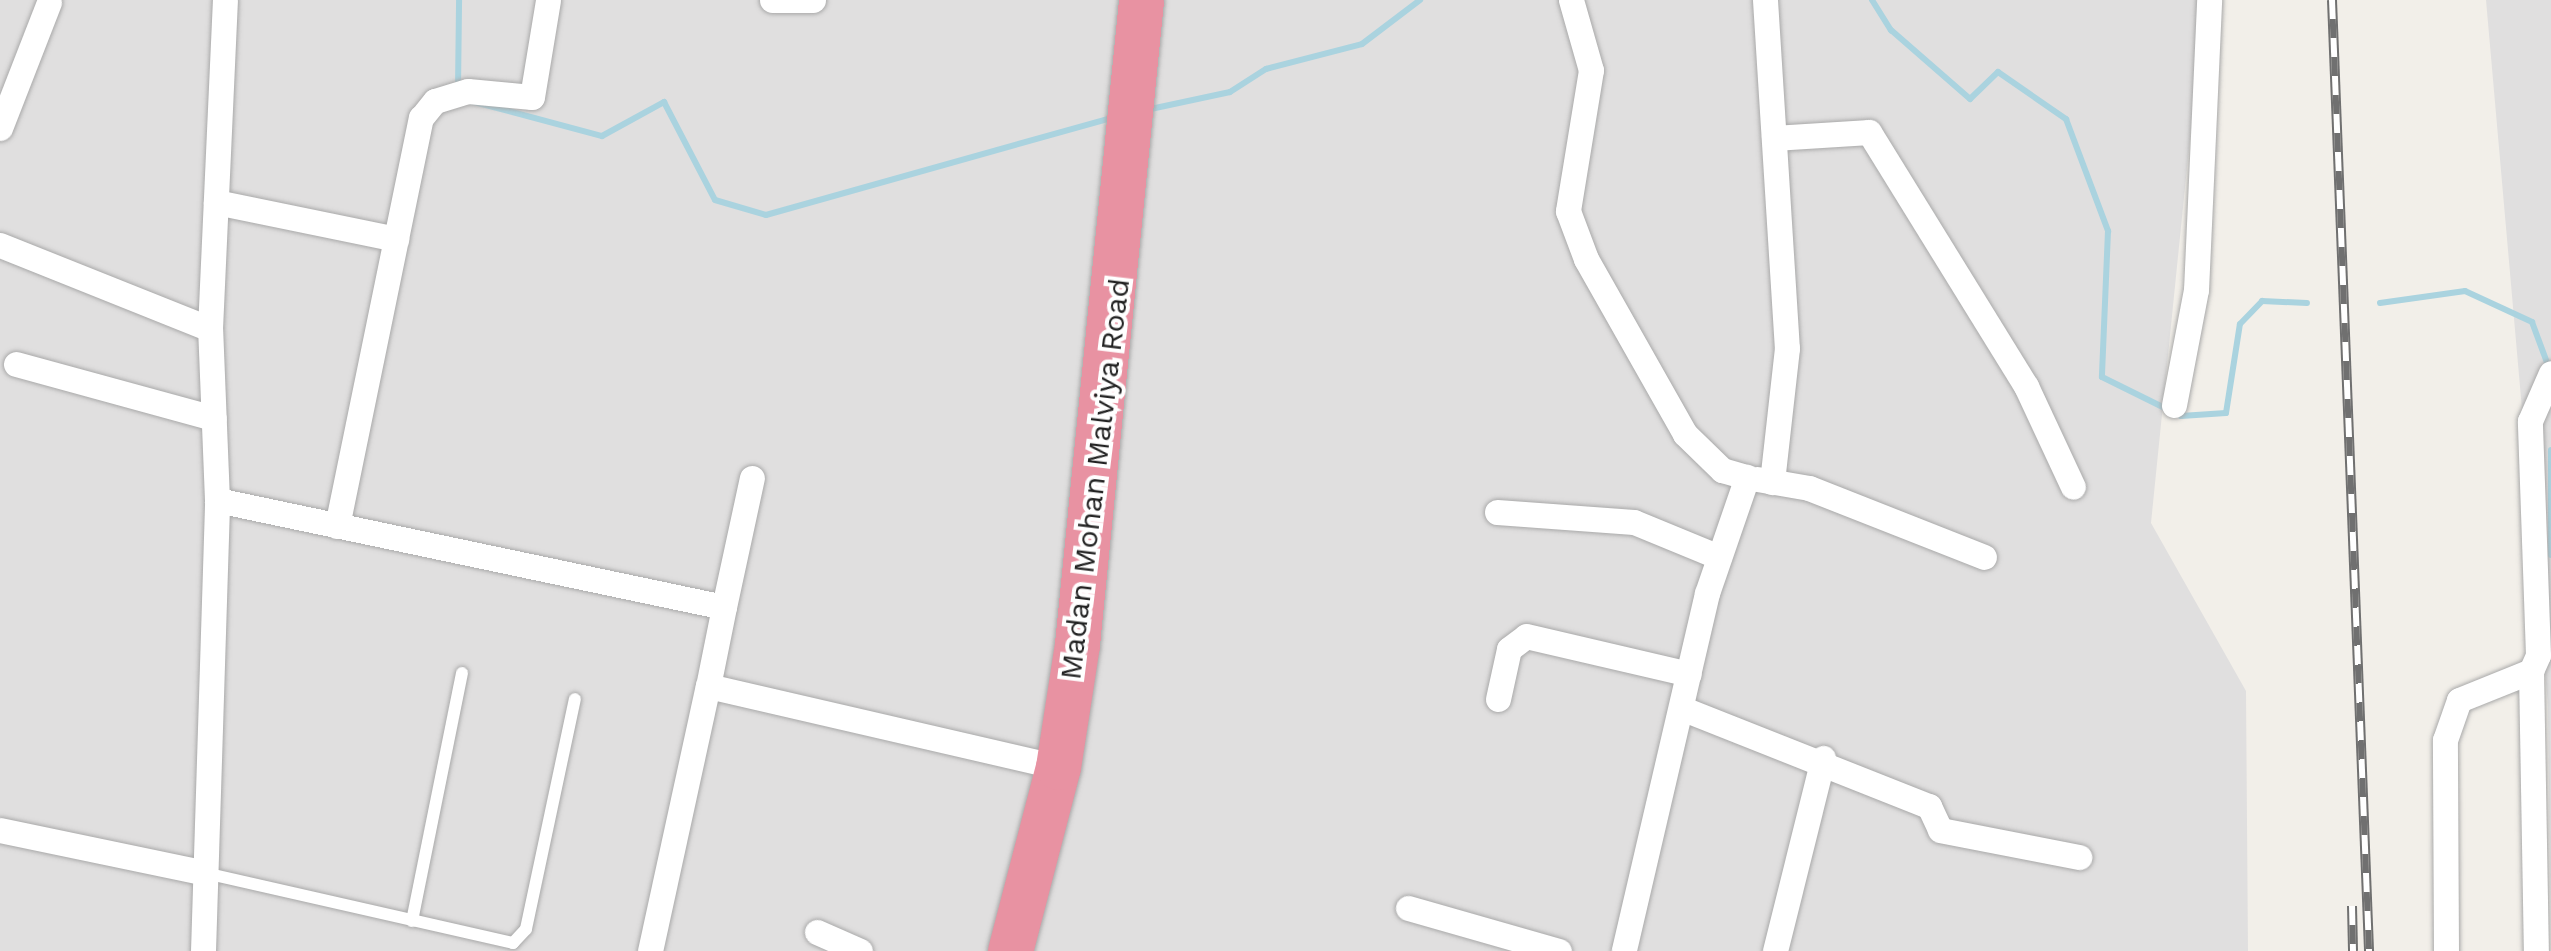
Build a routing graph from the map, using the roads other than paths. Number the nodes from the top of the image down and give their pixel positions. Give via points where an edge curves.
1 (225, 0) edge
2 (548, 0) edge
3 (772, 0) edge
4 (814, 0) edge
5 (1142, 0) edge
6 (1157, 0) edge
7 (1570, 0) edge
8 (1766, 0) edge
9 (2208, 0) edge
10 (49, 2) edge
11 (1145, 86) junction
12 (0, 128) edge
13 (1774, 138) junction
14 (1140, 163) junction
15 (216, 202) junction
16 (396, 239) junction
17 (0, 244) edge
18 (210, 329) junction
19 (16, 364) dead end
20 (2551, 373) edge
21 (2174, 406) dead end
22 (214, 418) junction
23 (752, 478) dead end
24 (1760, 479) junction
25 (2074, 486) dead end
26 (217, 500) junction
27 (1497, 512) dead end
28 (337, 526) junction
29 (1720, 556) junction
30 (1984, 557) dead end
31 (724, 607) junction
32 (2544, 607) edge
33 (2531, 671) junction
34 (462, 674) dead end
35 (1688, 674) junction
36 (708, 686) junction
37 (575, 699) dead end
38 (1498, 699) dead end
39 (1681, 708) junction
40 (1823, 758) junction
41 (1058, 767) junction
42 (0, 830) edge
43 (2079, 858) dead end
44 (206, 873) junction
45 (1408, 908) dead end
46 (412, 920) junction
47 (817, 932) dead end
48 (203, 951) edge
49 (650, 951) edge
50 (860, 951) edge
51 (1010, 951) edge
52 (1035, 951) edge
53 (1559, 951) edge
54 (1624, 951) edge
55 (1775, 951) edge
56 (2446, 951) edge
57 (2536, 951) edge

1 - 15 street
2 - 16 street via 538,90 522,100 459,93 421,118
3 - 4 street
5 - 11 highway, Madan Mohan Malviya Road
6 - 11 highway, Madan Mohan Malviya Road
7 - 24 street via 1591,70 1568,210 1586,259 1685,434 1722,470
8 - 13 street
9 - 21 street via 2196,290
10 - 12 street
11 - 14 highway, Madan Mohan Malviya Road
13 - 24 street via 1786,348
13 - 25 street via 1869,132 2026,386
14 - 41 highway, Madan Mohan Malviya Road
14 - 52 highway, Madan Mohan Malviya Road via 1078,789
15 - 16 street
15 - 18 street
16 - 28 street
17 - 18 street
18 - 22 street
19 - 22 street
20 - 32 street via 2535,398
22 - 26 street
23 - 31 street
24 - 29 street
24 - 30 street
26 - 28 street
26 - 44 street
27 - 29 street via 1634,522
28 - 31 street
29 - 35 street
31 - 36 street
32 - 33 street
33 - 56 street via 2478,687 2450,718
33 - 57 street
34 - 46 lane
35 - 38 street via 1526,636 1509,648
35 - 39 street
36 - 41 street
36 - 49 street
37 - 46 lane via 520,939
39 - 40 street
39 - 54 street
40 - 43 street via 1929,806 1940,830
40 - 55 street
41 - 51 highway, Madan Mohan Malviya Road
42 - 44 street
44 - 46 lane
44 - 48 street
45 - 53 street
47 - 50 street

